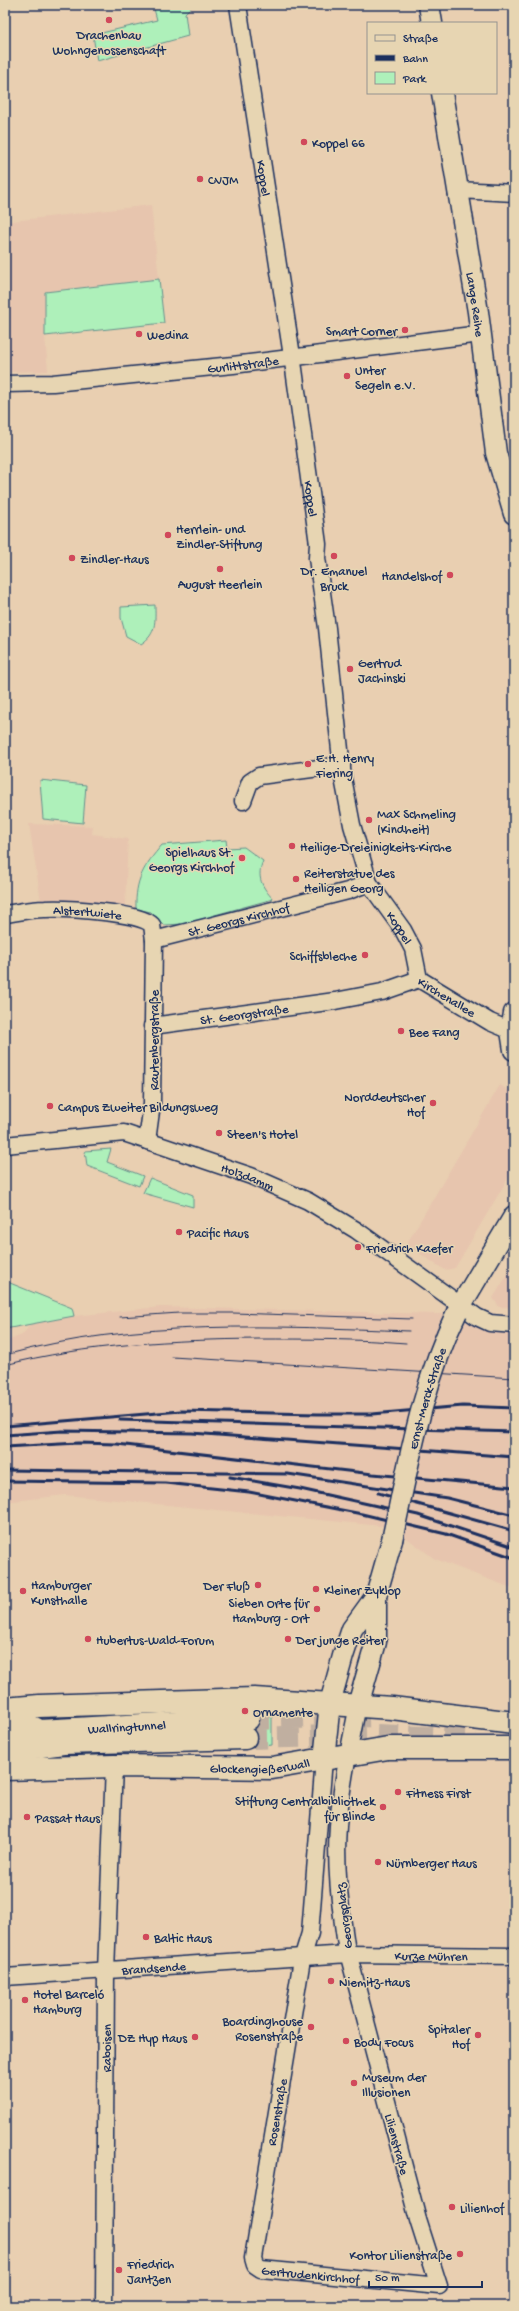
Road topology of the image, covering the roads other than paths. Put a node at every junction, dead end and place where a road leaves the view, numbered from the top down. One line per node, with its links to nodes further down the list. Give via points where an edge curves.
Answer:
1 (238, 5): 8 (street, Koppel)
2 (429, 5): 3 (street)
3 (432, 22)
4 (442, 94): 5 (street, Lange Reihe)
5 (458, 190): 6 (street); 7 (street, Lange Reihe)
6 (514, 193)
7 (480, 334): 8 (street, Gurlittstraße); 10 (street, Lange Reihe, via 496,452)
8 (292, 358): 9 (street, Gurlittstraße, via 53,383); 11 (street, Koppel, via 318,544 317,558)
9 (5, 384)
10 (514, 514)
11 (342, 765): 12 (street, via 259,776 250,782); 13 (street, Koppel, via 352,825)
12 (243, 801)
13 (369, 883): 15 (street, St. Georgs Kirchhof, via 348,891); 16 (street, Koppel, via 403,930 413,949)
14 (5, 914): 15 (street, Alstertwiete, via 46,909 130,915 149,922)
15 (154, 940): 18 (street, Rautenbergstraße)
16 (419, 979): 17 (street, Kirchenallee, via 391,989); 19 (street, Kirchenallee, via 490,1022)
17 (335, 1001): 18 (street, St. Georgstraße)
18 (152, 1026): 20 (street, Rautenbergstraße, via 152,1104)
19 (513, 1032)
20 (148, 1140): 21 (street, Holzdamm, via 124,1133 107,1133); 23 (street, Holzdamm, via 251,1176 308,1201 356,1230)
21 (5, 1145)
22 (514, 1216): 23 (street, Ernst-Merck-Straße)
23 (459, 1309): 24 (street, Holzdamm, via 490,1323); 25 (street, Ernst-Merck-Straße, bridge, via 443,1341 423,1400 392,1540)
24 (514, 1325)
25 (376, 1596): 26 (street, Ernst-Merck-Straße, via 352,1629); 27 (street, Ernst-Merck-Straße, via 376,1642)
26 (330, 1703): 27 (main road); 28 (main road, via 254,1699); 36 (street, Ernst-Merck-Straße)
27 (358, 1705): 30 (main road); 35 (street, Georgsplatz)
28 (5, 1709)
29 (5, 1716): 31 (main road)
30 (514, 1723)
31 (37, 1730): 32 (main road, Wallringtunnel); 34 (main road, Wallringtunnel, via 247,1728 63,1743)
32 (5, 1733)
33 (514, 1748): 35 (main road, Glockengießerwall, via 388,1748)
34 (5, 1752)
35 (348, 1754): 36 (main road, Glockengießerwall); 39 (street, Georgsplatz, via 340,1806 338,1864 339,1903)
36 (324, 1759): 37 (main road, Glockengießerwall, via 272,1768); 41 (street, Georgsplatz, via 310,1933)
37 (114, 1766): 38 (main road, Glockengießerwall); 42 (street, Raboisen)
38 (5, 1769)
39 (348, 1954): 40 (street, Kurze Mühren); 41 (street, Georgsplatz); 45 (street, Lilienstraße, via 418,2220)
40 (514, 1956)
41 (302, 1959): 42 (street, Brandsende); 44 (street, Rosenstraße, via 259,2216 253,2258)
42 (106, 1971): 43 (street, Brandsende); 46 (street, Raboisen)
43 (5, 1977)
44 (256, 2264): 45 (street, Gertrudenkirchhof, via 261,2268)
45 (439, 2286)
46 (104, 2306)

